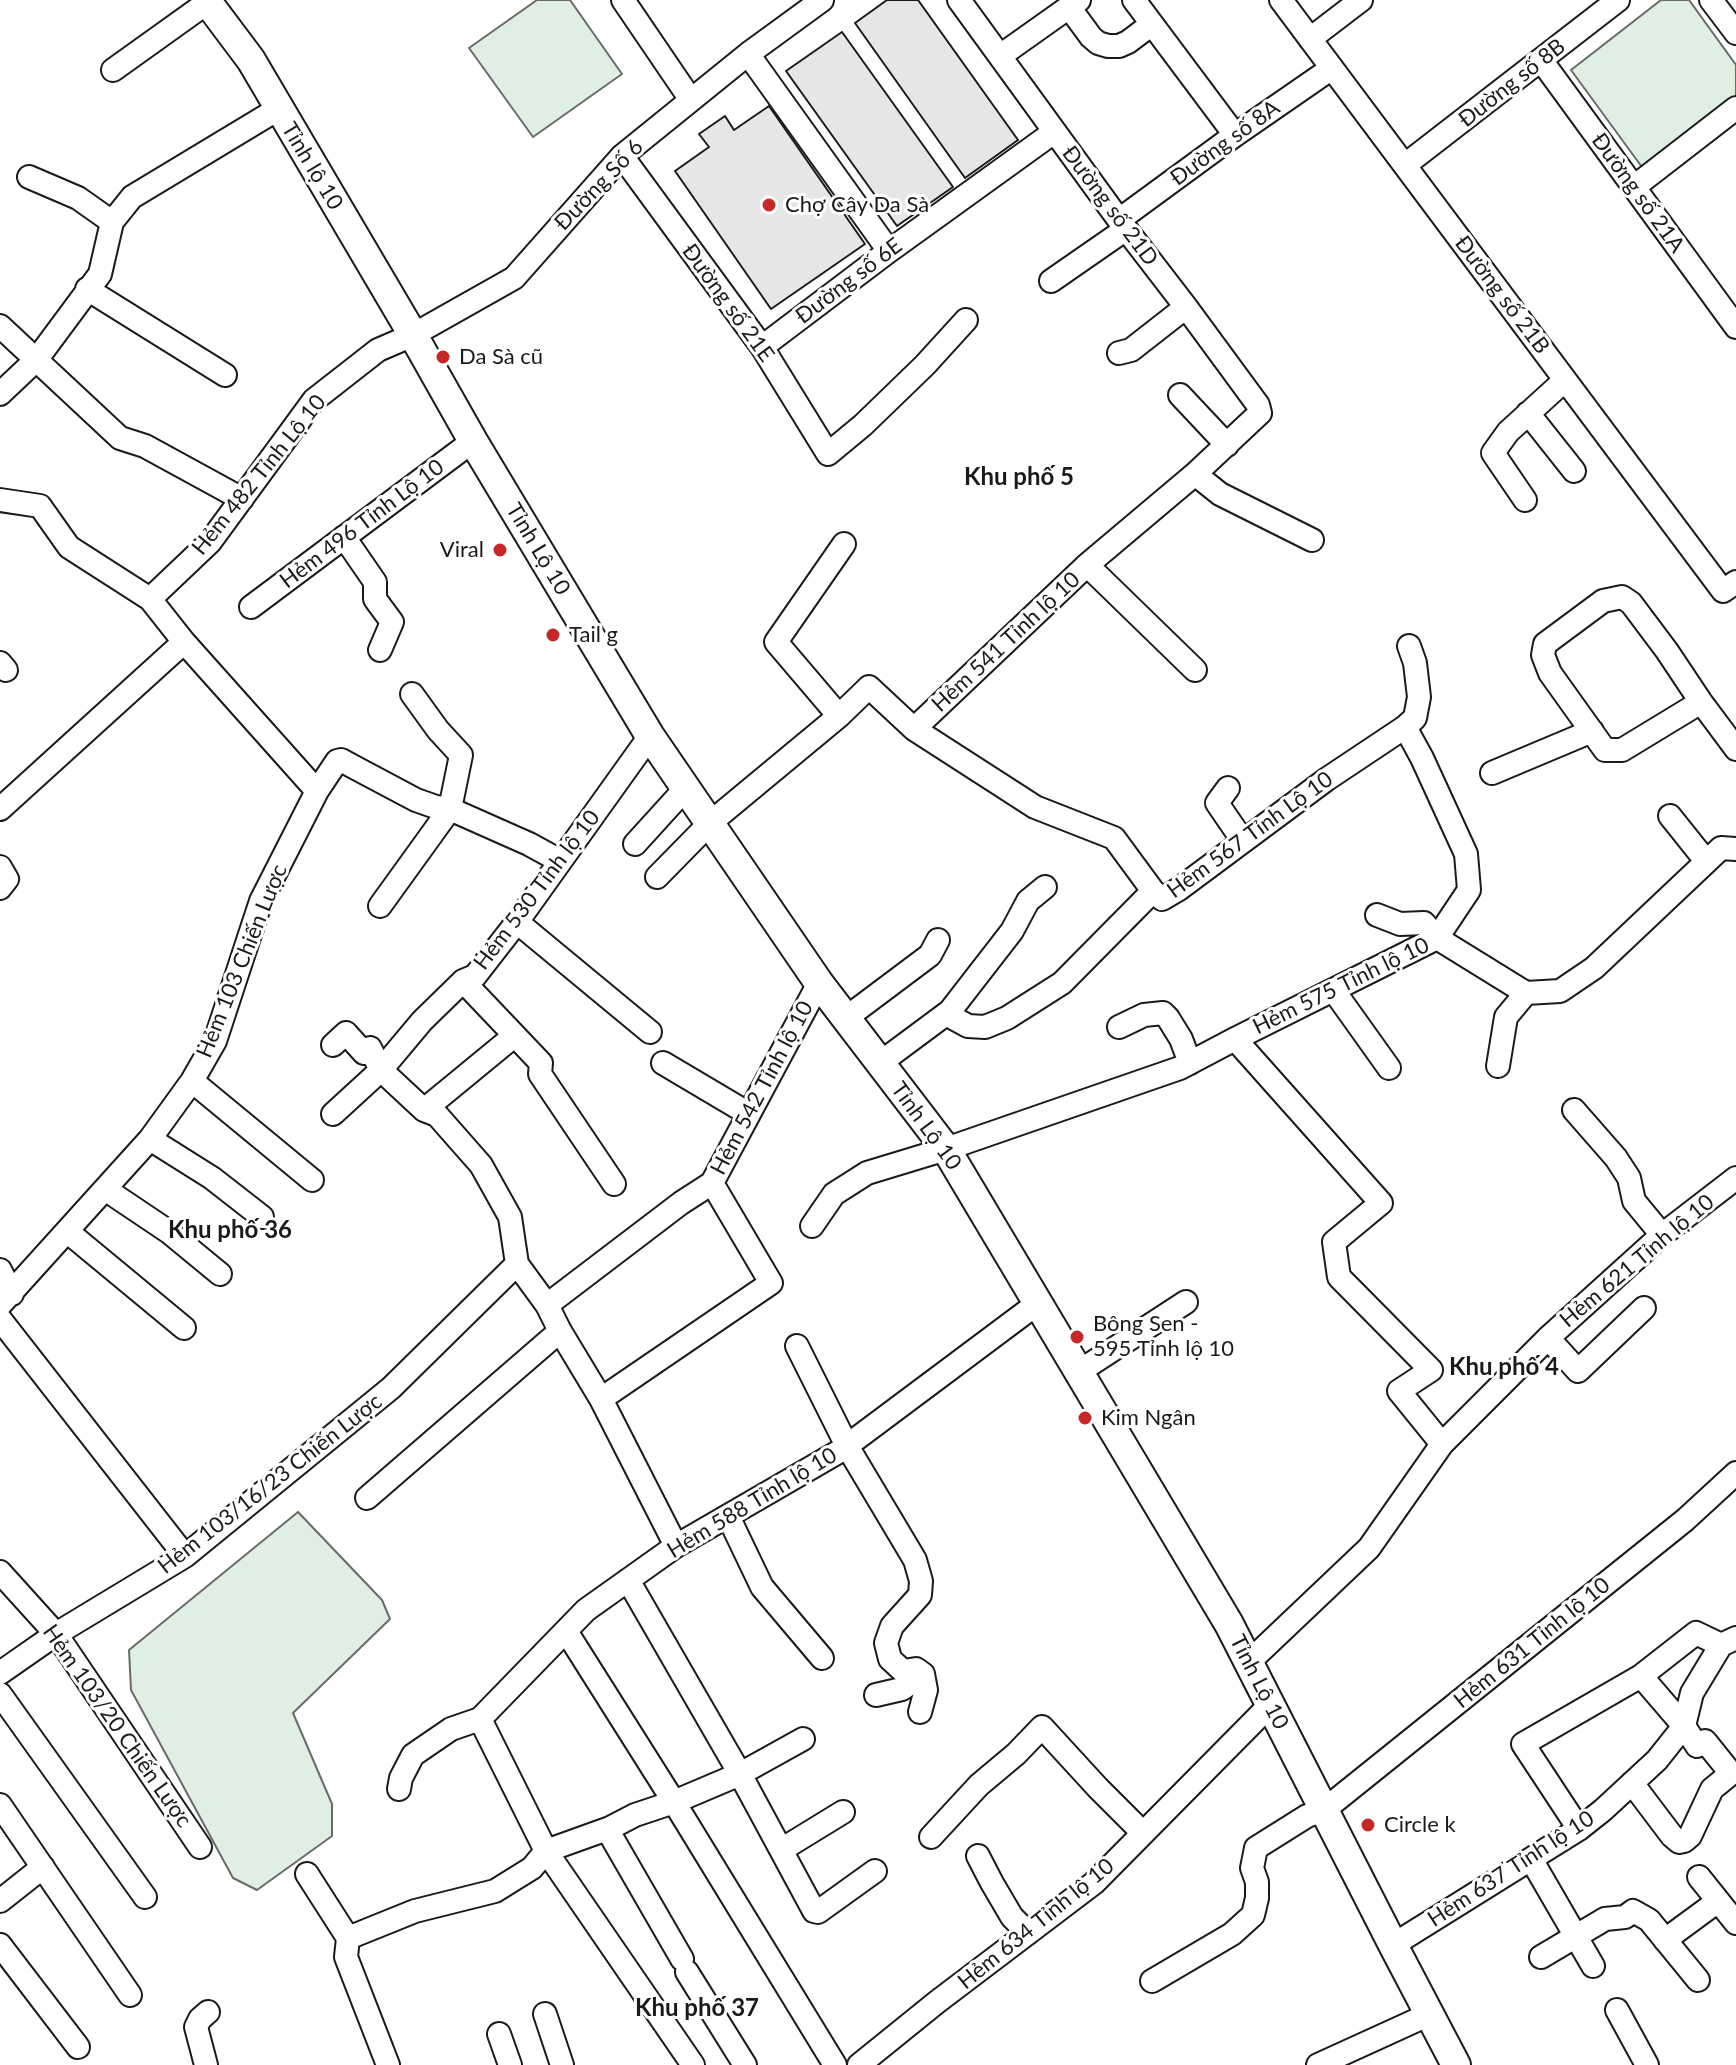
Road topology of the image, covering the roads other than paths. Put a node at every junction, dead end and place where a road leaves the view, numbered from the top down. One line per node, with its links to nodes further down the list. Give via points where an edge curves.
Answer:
1 (623, 0): 19 (street)
2 (822, 0): 14 (street, Đường Số 6)
3 (959, 0): 15 (street, Đường số 21D)
4 (1134, 0): 11 (street)
5 (1281, 0): 13 (street, Đường số 21B)
6 (1361, 0): 13 (street)
7 (1618, 0): 16 (street, Đường số 8B)
8 (1711, 0): 12 (street)
9 (207, 1): 18 (street); 21 (main road, Tỉnh lộ 10, via 251,60)
10 (1074, 4): 11 (street, via 1091,37 1108,46 1128,42); 15 (street)
11 (1152, 24): 23 (street)
12 (1736, 33)
13 (1310, 39): 17 (street, Đường số 21B)
14 (748, 54): 19 (street, Đường Số 6); 30 (street)
15 (1000, 56): 22 (street, Đường số 21D)
16 (1541, 60): 25 (street, Đường số 8B); 27 (street, Đường số 21A)
17 (1332, 68): 23 (street, Đường số 8A); 25 (street, Đường số 21B)
18 (113, 70)
19 (691, 100): 24 (street, Đường Số 6)
20 (1736, 108): 27 (street)
21 (278, 109): 28 (street, via 132,197); 37 (main road, Tỉnh lộ 10)
22 (1054, 132): 29 (street, Đường số 21D); 30 (street, Đường số 6E)
23 (1235, 135): 29 (street, Đường số 8A)
24 (622, 156): 37 (street, Đường Số 6, via 514,278); 38 (street, Đường số 21E)
25 (1405, 165): 42 (street, Đường số 21B)
26 (29, 177): 28 (street, via 78,198)
27 (1634, 187): 36 (street, Đường số 21A)
28 (112, 222): 32 (street, via 100,274)
29 (1122, 224): 31 (street, Đường số 8A); 33 (street, Đường số 21D)
30 (889, 251): 38 (street, Đường số 6E)
31 (1051, 281)
32 (87, 289): 40 (street); 41 (street)
33 (1186, 307): 39 (street, via 1131,350); 45 (street, Đường số 21D)
34 (966, 320): 38 (street, Đường số 21E, via 828,454)
35 (0, 326): 40 (street)
36 (1736, 327)
37 (413, 335): 47 (main road, Tỉnh Lộ 10); 51 (street, Hẻm 482 Tỉnh Lộ 10, via 378,350 314,400)
38 (762, 347)
39 (1119, 353)
40 (37, 359): 43 (street); 51 (street, via 120,438 145,446)
41 (225, 375)
42 (1565, 380): 46 (street); 58 (street, Đường số 21B)
43 (0, 394)
44 (1180, 395): 48 (street)
45 (1260, 413): 48 (street, Hẻm 541 Tỉnh lộ 10)
46 (1528, 413): 49 (street); 53 (street, via 1493,453)
47 (473, 441): 54 (street, Hẻm 496 Tỉnh Lộ 10); 71 (main road, Tỉnh Lộ 10)
48 (1227, 445): 50 (street, Hẻm 541 Tỉnh lộ 10)
49 (1574, 471)
50 (1195, 474): 55 (street, via 1220,494); 57 (street, Hẻm 541 Tỉnh lộ 10)
51 (242, 499): 59 (street, Hẻm 482 Tỉnh Lộ 10, via 210,542)
52 (0, 500): 59 (street, via 40,506 69,547)
53 (1525, 500)
54 (344, 537): 60 (street, Hẻm 496 Tỉnh Lộ 10); 63 (street, via 375,582 375,599 392,622)
55 (1312, 540)
56 (844, 544): 67 (street, via 776,642)
57 (1087, 565): 64 (street); 69 (street, Hẻm 541 Tỉnh lộ 10)
58 (1730, 586)
59 (150, 599): 61 (street)
60 (251, 607)
61 (184, 642): 76 (street); 77 (street)
62 (1409, 646): 68 (street, via 1419,697 1415,718)
63 (380, 650)
64 (1195, 670)
65 (412, 694): 78 (street, via 461,755)
66 (1701, 702): 70 (street, via 1622,750 1605,750); 70 (street, via 1631,603 1622,597 1603,601 1545,644 1543,655); 72 (street)
67 (839, 716): 69 (street, Hẻm 541 Tỉnh lộ 10, via 869,687); 80 (street, Hẻm 541 Tỉnh lộ 10)
68 (1405, 727): 81 (street, Hẻm 567 Tỉnh Lộ 10); 92 (street, via 1466,854 1469,890)
69 (914, 729): 88 (street, via 1035,807 1114,838)
70 (1592, 731): 73 (street)
71 (650, 736): 75 (main road, Tỉnh Lộ 10); 84 (street, Hẻm 530 Tỉnh lộ 10)
72 (1736, 749)
73 (1492, 773)
74 (1228, 788): 81 (street, via 1217,803)
75 (685, 789): 80 (main road, Tỉnh Lộ 10); 82 (street)
76 (317, 791): 78 (street, Hẻm 103 Chiến Lược, via 341,760 416,800); 111 (street, Hẻm 103 Chiến Lược, via 261,901 215,1041)
77 (0, 809)
78 (450, 809): 84 (street); 89 (street)
79 (1670, 816): 85 (street)
80 (710, 823): 86 (street, Hẻm 541 Tỉnh lộ 10); 95 (main road, Tỉnh Lộ 10)
81 (1243, 841): 88 (street, Hẻm 567 Tỉnh Lộ 10, via 1162,899)
82 (635, 844)
83 (1736, 849): 85 (street, via 1721,848)
84 (560, 861): 91 (street, Hẻm 530 Tỉnh lộ 10)
85 (1706, 861): 97 (street, via 1594,968 1560,991)
86 (657, 877)
87 (1045, 887): 98 (street, via 1028,901 998,951)
88 (1153, 891): 98 (street, Hẻm 567 Tỉnh Lộ 10, via 1062,983 1007,1018 985,1027 968,1026)
89 (380, 906)
90 (1377, 915): 92 (street, via 1400,924 1424,923)
91 (517, 922): 94 (street, Hẻm 530 Tỉnh lộ 10, via 475,976); 101 (street)
92 (1437, 938): 96 (street, Hẻm 575 Tỉnh lộ 10); 97 (street, Hẻm 575 Tỉnh lộ 10)
93 (938, 940): 99 (street, via 930,955)
94 (463, 981): 102 (street); 110 (street, Hẻm 530 Tỉnh lộ 10)
95 (819, 983): 99 (main road, Tỉnh Lộ 10); 115 (street, Hẻm 542 Tỉnh lộ 10)
96 (1334, 991): 103 (street, Hẻm 575 Tỉnh lộ 10); 109 (street)
97 (1526, 993): 108 (street, via 1506,1017)
98 (946, 1014): 106 (street)
99 (846, 1018): 106 (main road, Tỉnh Lộ 10)
100 (1119, 1027): 107 (street, via 1163,1013)
101 (650, 1032)
102 (514, 1036): 112 (street); 121 (street, via 541,1063 540,1074)
103 (1235, 1039): 107 (street, Hẻm 575 Tỉnh lộ 10); 142 (street, via 1381,1203 1334,1242 1339,1277 1431,1370 1399,1391)
104 (333, 1045): 110 (street, via 346,1033 364,1053 370,1048)
105 (663, 1063): 115 (street)
106 (880, 1063): 117 (main road, Tỉnh Lộ 10)
107 (1190, 1063): 117 (street, Hẻm 575 Tỉnh lộ 10)
108 (1498, 1066)
109 (1389, 1068)
110 (381, 1070): 112 (street); 114 (street, Hẻm 530 Tỉnh lộ 10)
111 (192, 1081): 116 (street, Hẻm 103 Chiến Lược); 119 (street)
112 (424, 1110): 127 (street, via 437,1115 481,1165 510,1217)
113 (1574, 1110): 126 (street, via 1616,1158 1629,1178 1634,1201)
114 (333, 1114)
115 (749, 1114): 120 (street, Hẻm 542 Tỉnh lộ 10)
116 (150, 1139): 122 (street, Hẻm 103 Chiến Lược); 123 (street)
117 (946, 1149): 124 (street, Hẻm 575 Tỉnh lộ 10, via 867,1173 834,1194); 132 (main road, Tỉnh Lộ 10)
118 (1736, 1178): 126 (street, Hẻm 621 Tỉnh lộ 10)
119 (312, 1180)
120 (712, 1183): 133 (street, Hẻm 542 Tỉnh lộ 10); 141 (street, via 771,1283)
121 (614, 1184)
122 (105, 1189): 125 (street, Hẻm 103 Chiến Lược); 129 (street)
123 (262, 1217)
124 (812, 1226)
125 (68, 1232): 130 (street, Hẻm 103 Chiến Lược); 136 (street)
126 (1662, 1235): 138 (street, Hẻm 621 Tỉnh lộ 10)
127 (517, 1264): 133 (street); 148 (street, Hẻm 103/16/23 Chiến Lược, via 391,1388)
128 (0, 1270): 130 (street)
129 (220, 1274)
130 (6, 1300)
131 (1186, 1302): 140 (street)
132 (1038, 1303): 140 (main road, Tỉnh Lộ 10); 143 (street, Hẻm 588 Tỉnh lộ 10)
133 (547, 1305): 137 (street)
134 (1644, 1308): 138 (street, via 1578,1371)
135 (0, 1319): 148 (street)
136 (184, 1328)
137 (560, 1331): 141 (street); 145 (street)
138 (1548, 1338): 142 (street, Hẻm 621 Tỉnh lộ 10)
139 (797, 1346): 143 (street)
140 (1080, 1371): 155 (main road, Tỉnh Lộ 10)
141 (601, 1399): 147 (street)
142 (1442, 1444): 155 (street, Hẻm 621 Tỉnh lộ 10, via 1369,1548)
143 (847, 1446): 146 (street, Hẻm 588 Tỉnh lộ 10); 157 (street, via 915,1560 920,1595 892,1626 886,1643 890,1659 903,1671)
144 (1736, 1473): 171 (street, Hẻm 631 Tỉnh lộ 10, via 1685,1520)
145 (367, 1498)
146 (728, 1516): 147 (street, Hẻm 588 Tỉnh lộ 10); 154 (street, via 762,1587)
147 (676, 1546): 150 (street, Hẻm 588 Tỉnh lộ 10)
148 (185, 1556): 152 (street, Hẻm 103/16/23 Chiến Lược)
149 (0, 1572): 152 (street, Hẻm 103/20 Chiến Lược)
150 (628, 1580): 151 (street, Hẻm 588 Tỉnh lộ 10); 166 (street)
151 (566, 1631): 163 (street, Hẻm 588 Tỉnh lộ 10); 169 (street)
152 (56, 1634): 156 (street, Hẻm 103/16/23 Chiến Lược); 177 (street, Hẻm 103/20 Chiến Lược)
153 (1728, 1641): 158 (street, via 1696,1633); 164 (street, Hẻm 637 Tỉnh lộ 10, via 1692,1693)
154 (822, 1658)
155 (1249, 1662): 161 (main road, Tỉnh Lộ 10)
156 (0, 1673)
157 (923, 1674): 160 (street, via 902,1689); 162 (street, via 926,1690)
158 (1641, 1676): 164 (street); 174 (street, via 1523,1744)
159 (0, 1694): 186 (street)
160 (876, 1695)
161 (1271, 1704): 171 (main road, Tỉnh Lộ 10); 175 (street, Hẻm 634 Tỉnh lộ 10)
162 (920, 1712)
163 (480, 1719): 168 (street, via 451,1729 413,1755); 179 (street)
164 (1684, 1726): 167 (street, Hẻm 637 Tỉnh lộ 10); 167 (street, via 1697,1746 1705,1741 1730,1772 1712,1789 1690,1836 1675,1840)
165 (803, 1739): 166 (street)
166 (740, 1774): 169 (street); 178 (street)
167 (1632, 1783): 174 (street, Hẻm 637 Tỉnh lộ 10)
168 (399, 1789)
169 (674, 1802): 173 (street); 214 (street)
170 (0, 1805): 182 (street)
171 (1324, 1810): 195 (main road, Tỉnh Lộ 10); 199 (street, Hẻm 631 Tỉnh lộ 10, via 1256,1848 1253,1915 1232,1934)
172 (843, 1812): 178 (street)
173 (607, 1829): 179 (street); 213 (street)
174 (1579, 1829): 181 (street, Hẻm 637 Tỉnh lộ 10)
175 (1143, 1833): 176 (street, via 1042,1727); 190 (street, Hẻm 634 Tỉnh lộ 10, via 1094,1883)
176 (931, 1837)
177 (200, 1847)
178 (781, 1850): 183 (street, via 816,1913)
179 (546, 1851): 192 (street, via 532,1868 495,1891 415,1911); 212 (street)
180 (978, 1856): 190 (street, via 1012,1917)
181 (1531, 1859): 191 (street); 195 (street, Hẻm 637 Tỉnh lộ 10)
182 (43, 1867): 187 (street); 200 (street)
183 (875, 1871)
184 (307, 1874): 192 (street)
185 (1699, 1877): 188 (street)
186 (145, 1897)
187 (0, 1901)
188 (1718, 1901): 189 (street); 193 (street)
189 (1736, 1923)
190 (1028, 1933): 215 (street, Hẻm 634 Tỉnh lộ 10)
191 (1576, 1937): 193 (street, via 1605,1919 1633,1911 1649,1920); 196 (street); 197 (street)
192 (348, 1938): 209 (street, via 346,1957)
193 (1665, 1940): 198 (street)
194 (0, 1945): 206 (street)
195 (1393, 1945): 204 (main road)
196 (1541, 1957)
197 (1593, 1966)
198 (1698, 1980)
199 (1152, 1981)
200 (130, 1995)
201 (1617, 2010): 217 (street)
202 (208, 2012): 208 (street, via 196,2027)
203 (545, 2014): 211 (street)
204 (1430, 2014): 207 (street); 216 (main road)
205 (499, 2034): 210 (street)
206 (78, 2047)
207 (1333, 2062)
208 (206, 2065)
209 (388, 2065)
210 (510, 2065)
211 (562, 2065)
212 (693, 2065)
213 (745, 2065)
214 (835, 2065)
215 (859, 2065)
216 (1456, 2065)
217 (1647, 2065)

